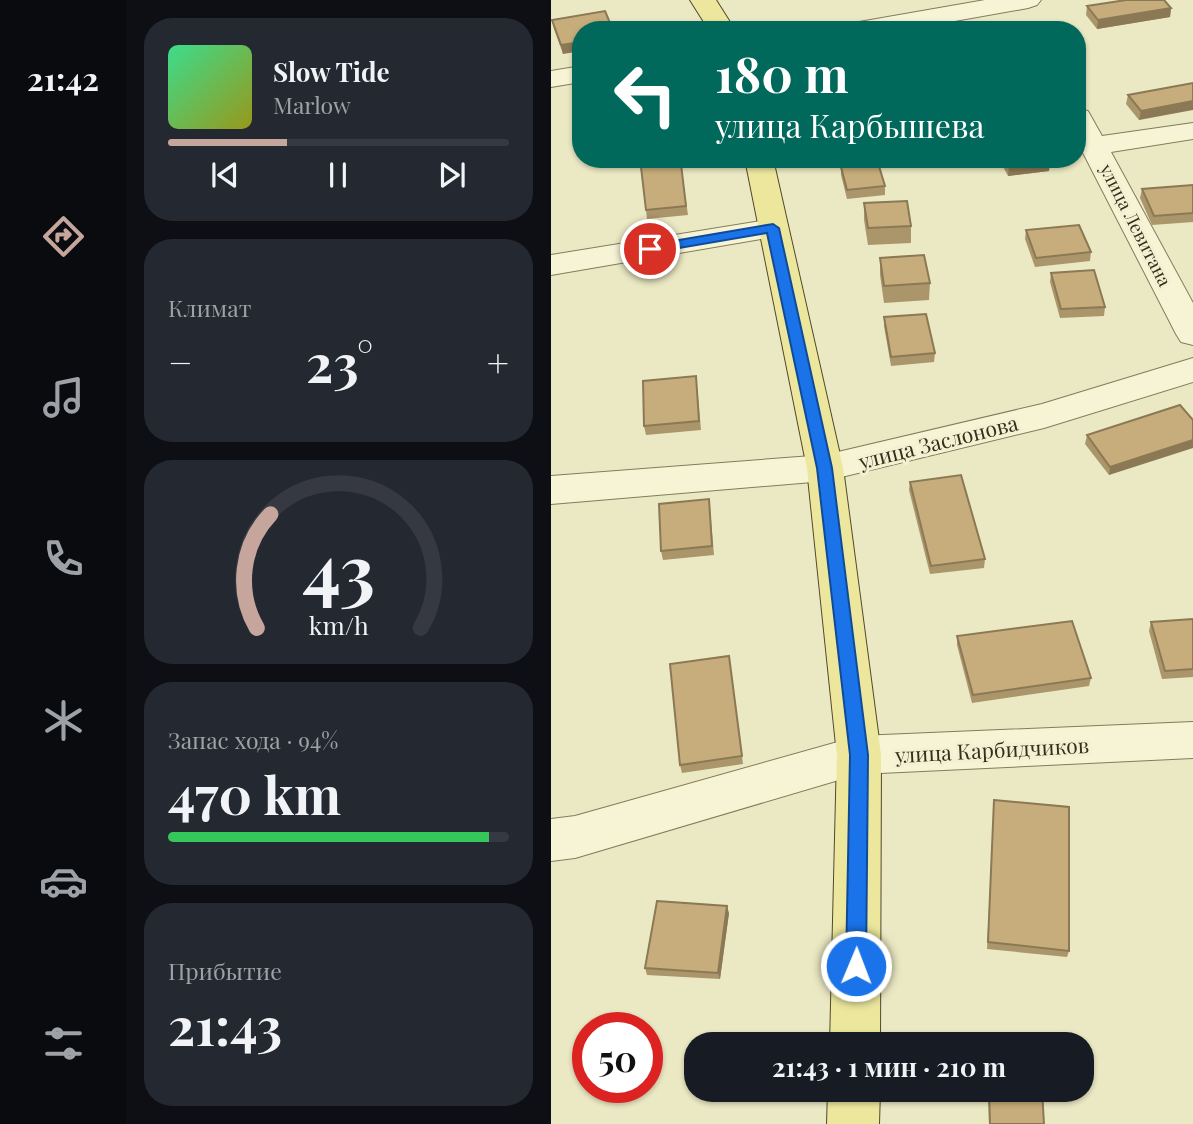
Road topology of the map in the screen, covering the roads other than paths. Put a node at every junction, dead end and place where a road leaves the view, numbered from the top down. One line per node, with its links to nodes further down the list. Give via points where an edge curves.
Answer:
1 (703, 0): 3 (main road)
2 (1018, 1): 4 (street); 5 (street)
3 (716, 21)
4 (908, 21)
5 (1023, 21)
6 (572, 76): 7 (street)
7 (551, 79)
8 (1086, 130): 10 (street, улица Левитана)
9 (1193, 131): 10 (street)
10 (1096, 146): 14 (street, улица Левитана)
11 (761, 168): 12 (main road)
12 (773, 228): 13 (street); 16 (main road)
13 (551, 265)
14 (1193, 334)
15 (1193, 370): 16 (street, улица Заслонова, via 1044,416)
16 (825, 468): 17 (street, улица Заслонова); 19 (main road)
17 (551, 490)
18 (1193, 740): 19 (street, улица Карбидчиков)
19 (859, 755): 20 (street, улица Карбидчиков); 21 (main road)
20 (551, 840)
21 (855, 1032)
22 (854, 1102): 23 (main road)
23 (853, 1124)

